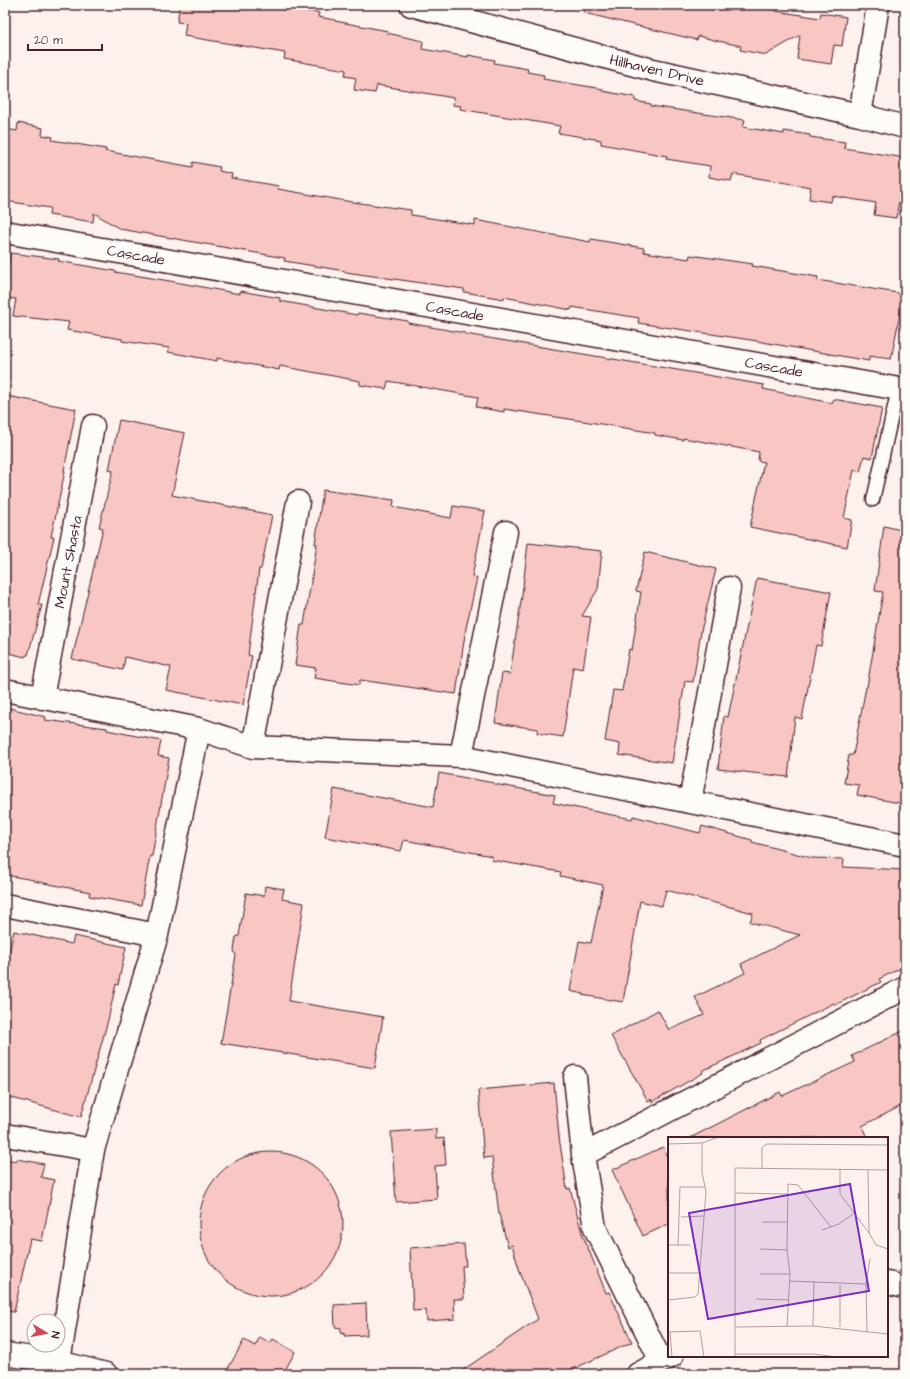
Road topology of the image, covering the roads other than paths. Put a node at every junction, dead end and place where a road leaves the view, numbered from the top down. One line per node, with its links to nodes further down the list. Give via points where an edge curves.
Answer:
1 (411, 5): 3 (street, Hillhaven Drive, via 653,70)
2 (878, 5): 3 (street)
3 (860, 115): 4 (street, Hillhaven Drive)
4 (905, 127)
5 (5, 232): 6 (street, Cascade)
6 (901, 390): 8 (lane)
7 (93, 426): 13 (street, Mount Shasta)
8 (873, 500)
9 (298, 502): 15 (street)
10 (506, 532): 16 (street)
11 (729, 588): 17 (street)
12 (5, 690): 13 (street)
13 (42, 698): 14 (street)
14 (200, 729): 15 (street); 20 (street)
15 (253, 747): 16 (street)
16 (461, 756): 17 (street)
17 (690, 802): 18 (street)
18 (905, 845)
19 (5, 905): 20 (street)
20 (157, 935): 24 (street)
21 (905, 988): 25 (street)
22 (575, 1077): 25 (street)
23 (5, 1135): 24 (street)
24 (93, 1150): 30 (street)
25 (583, 1154): 29 (street, via 595,1228)
26 (888, 1283): 27 (street)
27 (905, 1286)
28 (5, 1354): 30 (street)
29 (666, 1358): 32 (street)
30 (60, 1362): 31 (street)
31 (106, 1374)
32 (638, 1374)

